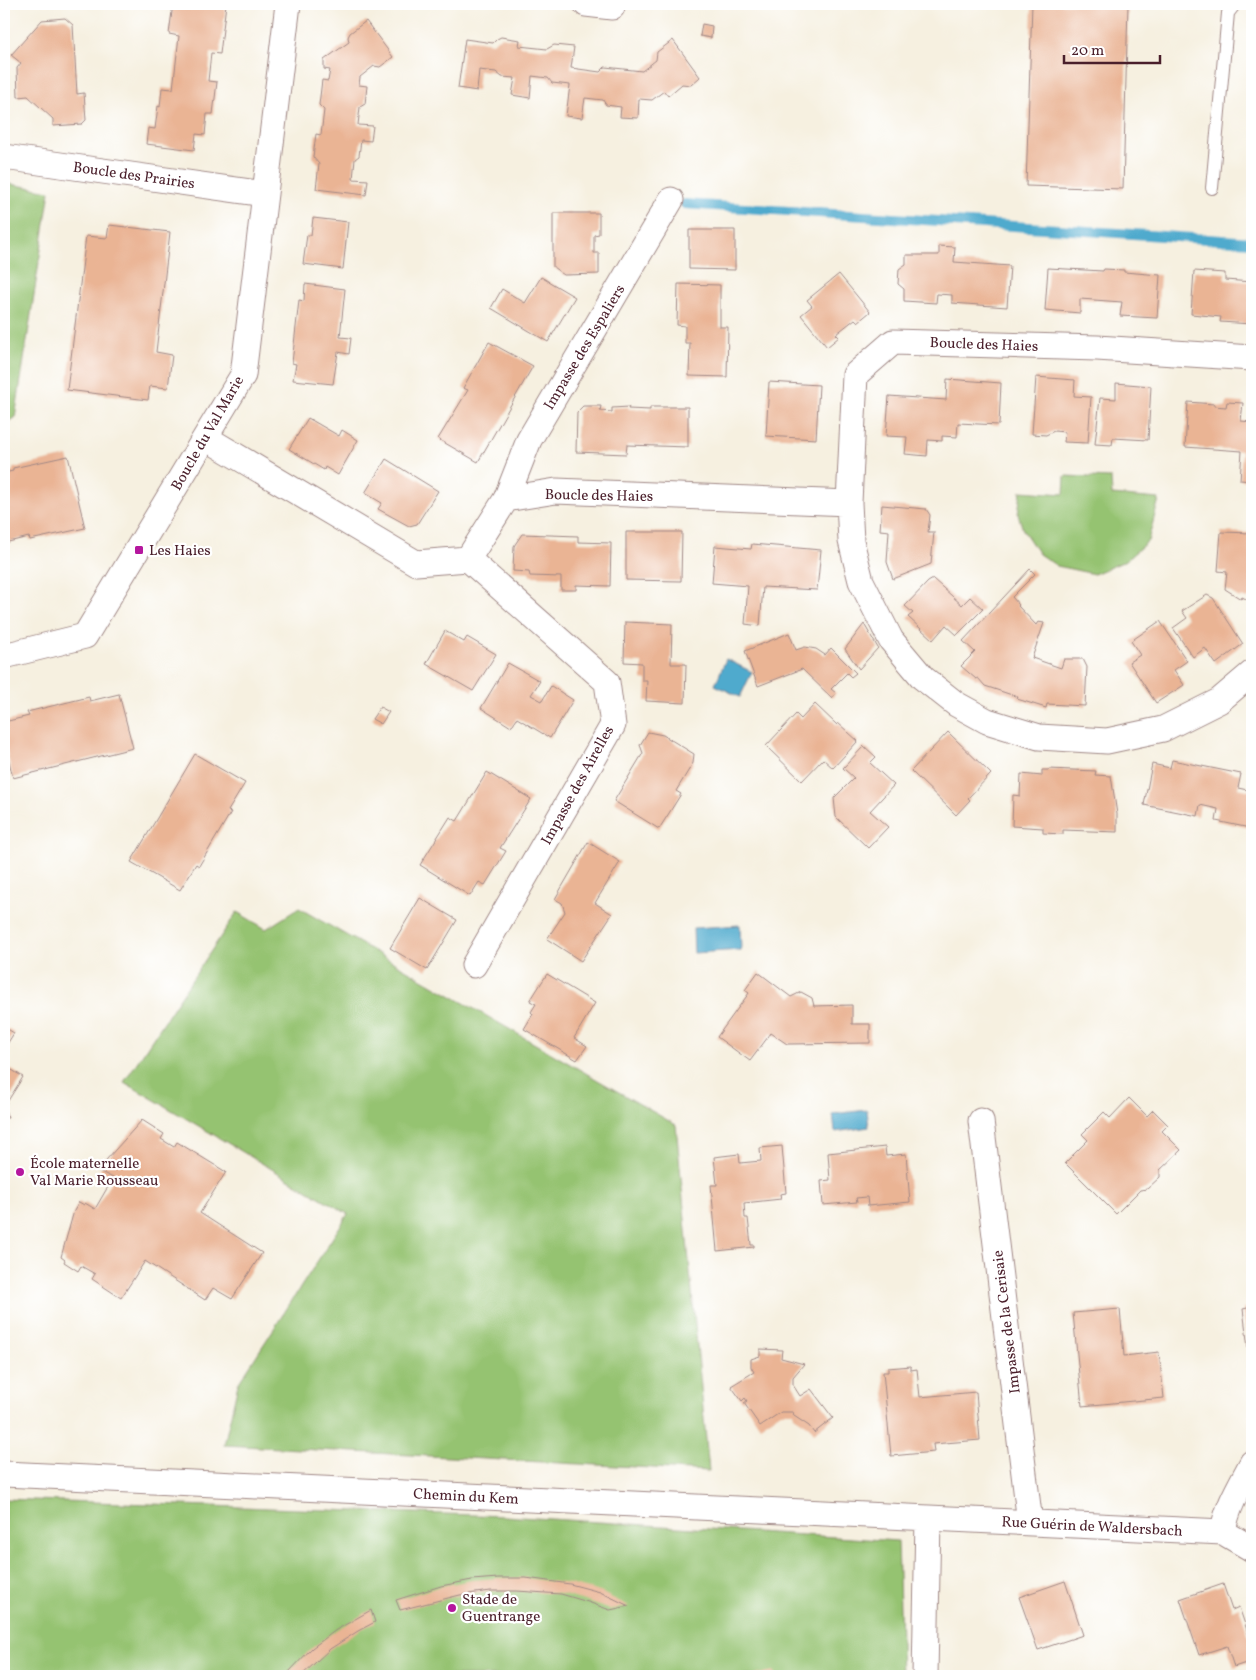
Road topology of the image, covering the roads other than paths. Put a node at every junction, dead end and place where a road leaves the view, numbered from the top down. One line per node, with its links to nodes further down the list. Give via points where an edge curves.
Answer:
1 (288, 4): 7 (street, Boucle du Val Marie)
2 (586, 4): 4 (street)
3 (1235, 4): 6 (lane, via 1228,13)
4 (612, 7)
5 (4, 157): 7 (street, Boucle des Prairies)
6 (1212, 188)
7 (265, 194): 10 (street, Boucle du Val Marie, via 243,375)
8 (671, 200): 11 (street, Impasse des Espaliers, via 528,440)
9 (1252, 358): 12 (street, Boucle des Haies, via 1097,348 893,342 855,375)
10 (206, 438): 13 (street, via 416,563); 14 (street, Boucle du Val Marie, via 85,636)
11 (506, 500): 12 (street, Boucle des Haies, via 556,491); 13 (street)
12 (849, 503): 15 (street, Boucle des Haies, via 852,541 861,581 891,640 924,678 956,704 987,721 1039,738 1107,741 1163,729 1219,701)
13 (468, 559): 16 (street, Impasse des Airelles, via 607,682 613,725)
14 (4, 656)
15 (1252, 673)
16 (474, 965)
17 (982, 1121): 21 (street, Impasse de la Cerisaie)
18 (1252, 1463): 22 (street, via 1238,1488)
19 (4, 1474): 20 (street, Chemin du Kem)
20 (928, 1518): 21 (street, Rue Guérin de Waldersbach); 24 (street)
21 (1030, 1523): 22 (street, Rue Guérin de Waldersbach)
22 (1223, 1532): 23 (street, Rue Guérin de Waldersbach)
23 (1252, 1549)
24 (925, 1676)

